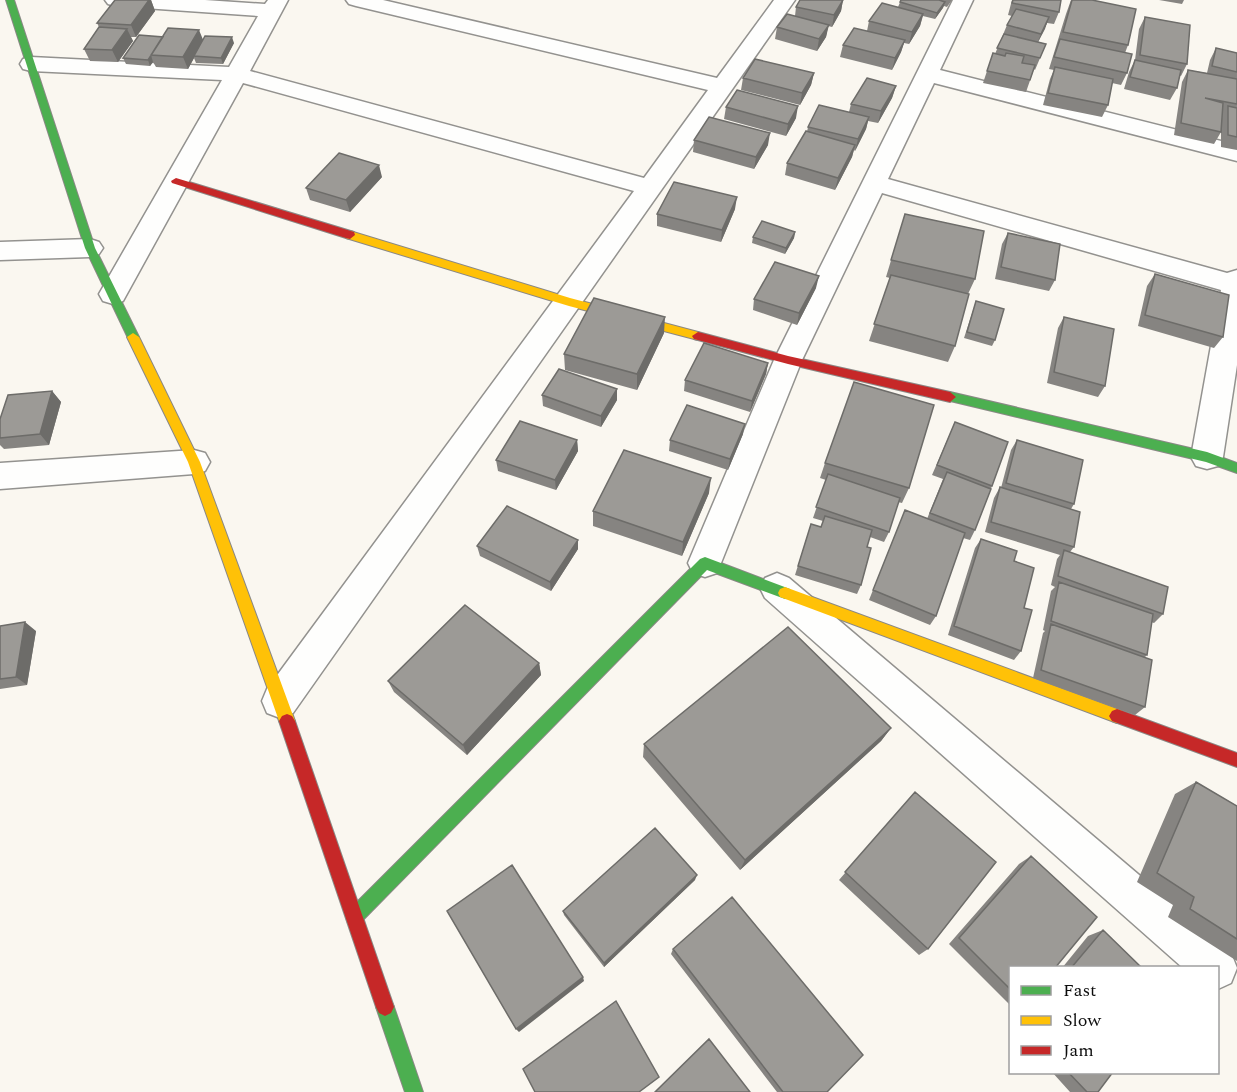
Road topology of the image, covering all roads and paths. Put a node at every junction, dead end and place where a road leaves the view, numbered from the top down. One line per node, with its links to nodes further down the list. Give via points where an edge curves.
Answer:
1 (10, 0): 7 (street)
2 (115, 0): 6 (street)
3 (356, 0): 10 (street)
4 (786, 0): 10 (street)
5 (963, 0): 9 (street)
6 (275, 6): 8 (street)
7 (31, 64): 8 (street); 15 (street)
8 (237, 74): 12 (street); 14 (street)
9 (927, 74): 11 (street); 13 (street)
10 (724, 87): 14 (street)
11 (1237, 153)
12 (176, 181): 18 (street); 19 (street)
13 (874, 183): 17 (street); 20 (street)
14 (652, 188): 19 (street)
15 (90, 248): 16 (street); 18 (street)
16 (0, 251)
17 (1237, 282): 21 (street)
18 (113, 294): 22 (street)
19 (569, 302): 20 (street); 27 (street)
20 (788, 360): 21 (street); 25 (street)
21 (1207, 457): 23 (street)
22 (194, 462): 24 (street); 27 (street)
23 (1237, 468)
24 (0, 476)
25 (705, 563): 26 (street); 29 (street)
26 (776, 588): 28 (street); 30 (street)
27 (280, 701): 29 (street)
28 (1237, 760)
29 (354, 917): 33 (street)
30 (1215, 966)
31 (1219, 970): 32 (street)
32 (1237, 984)
33 (414, 1092)

